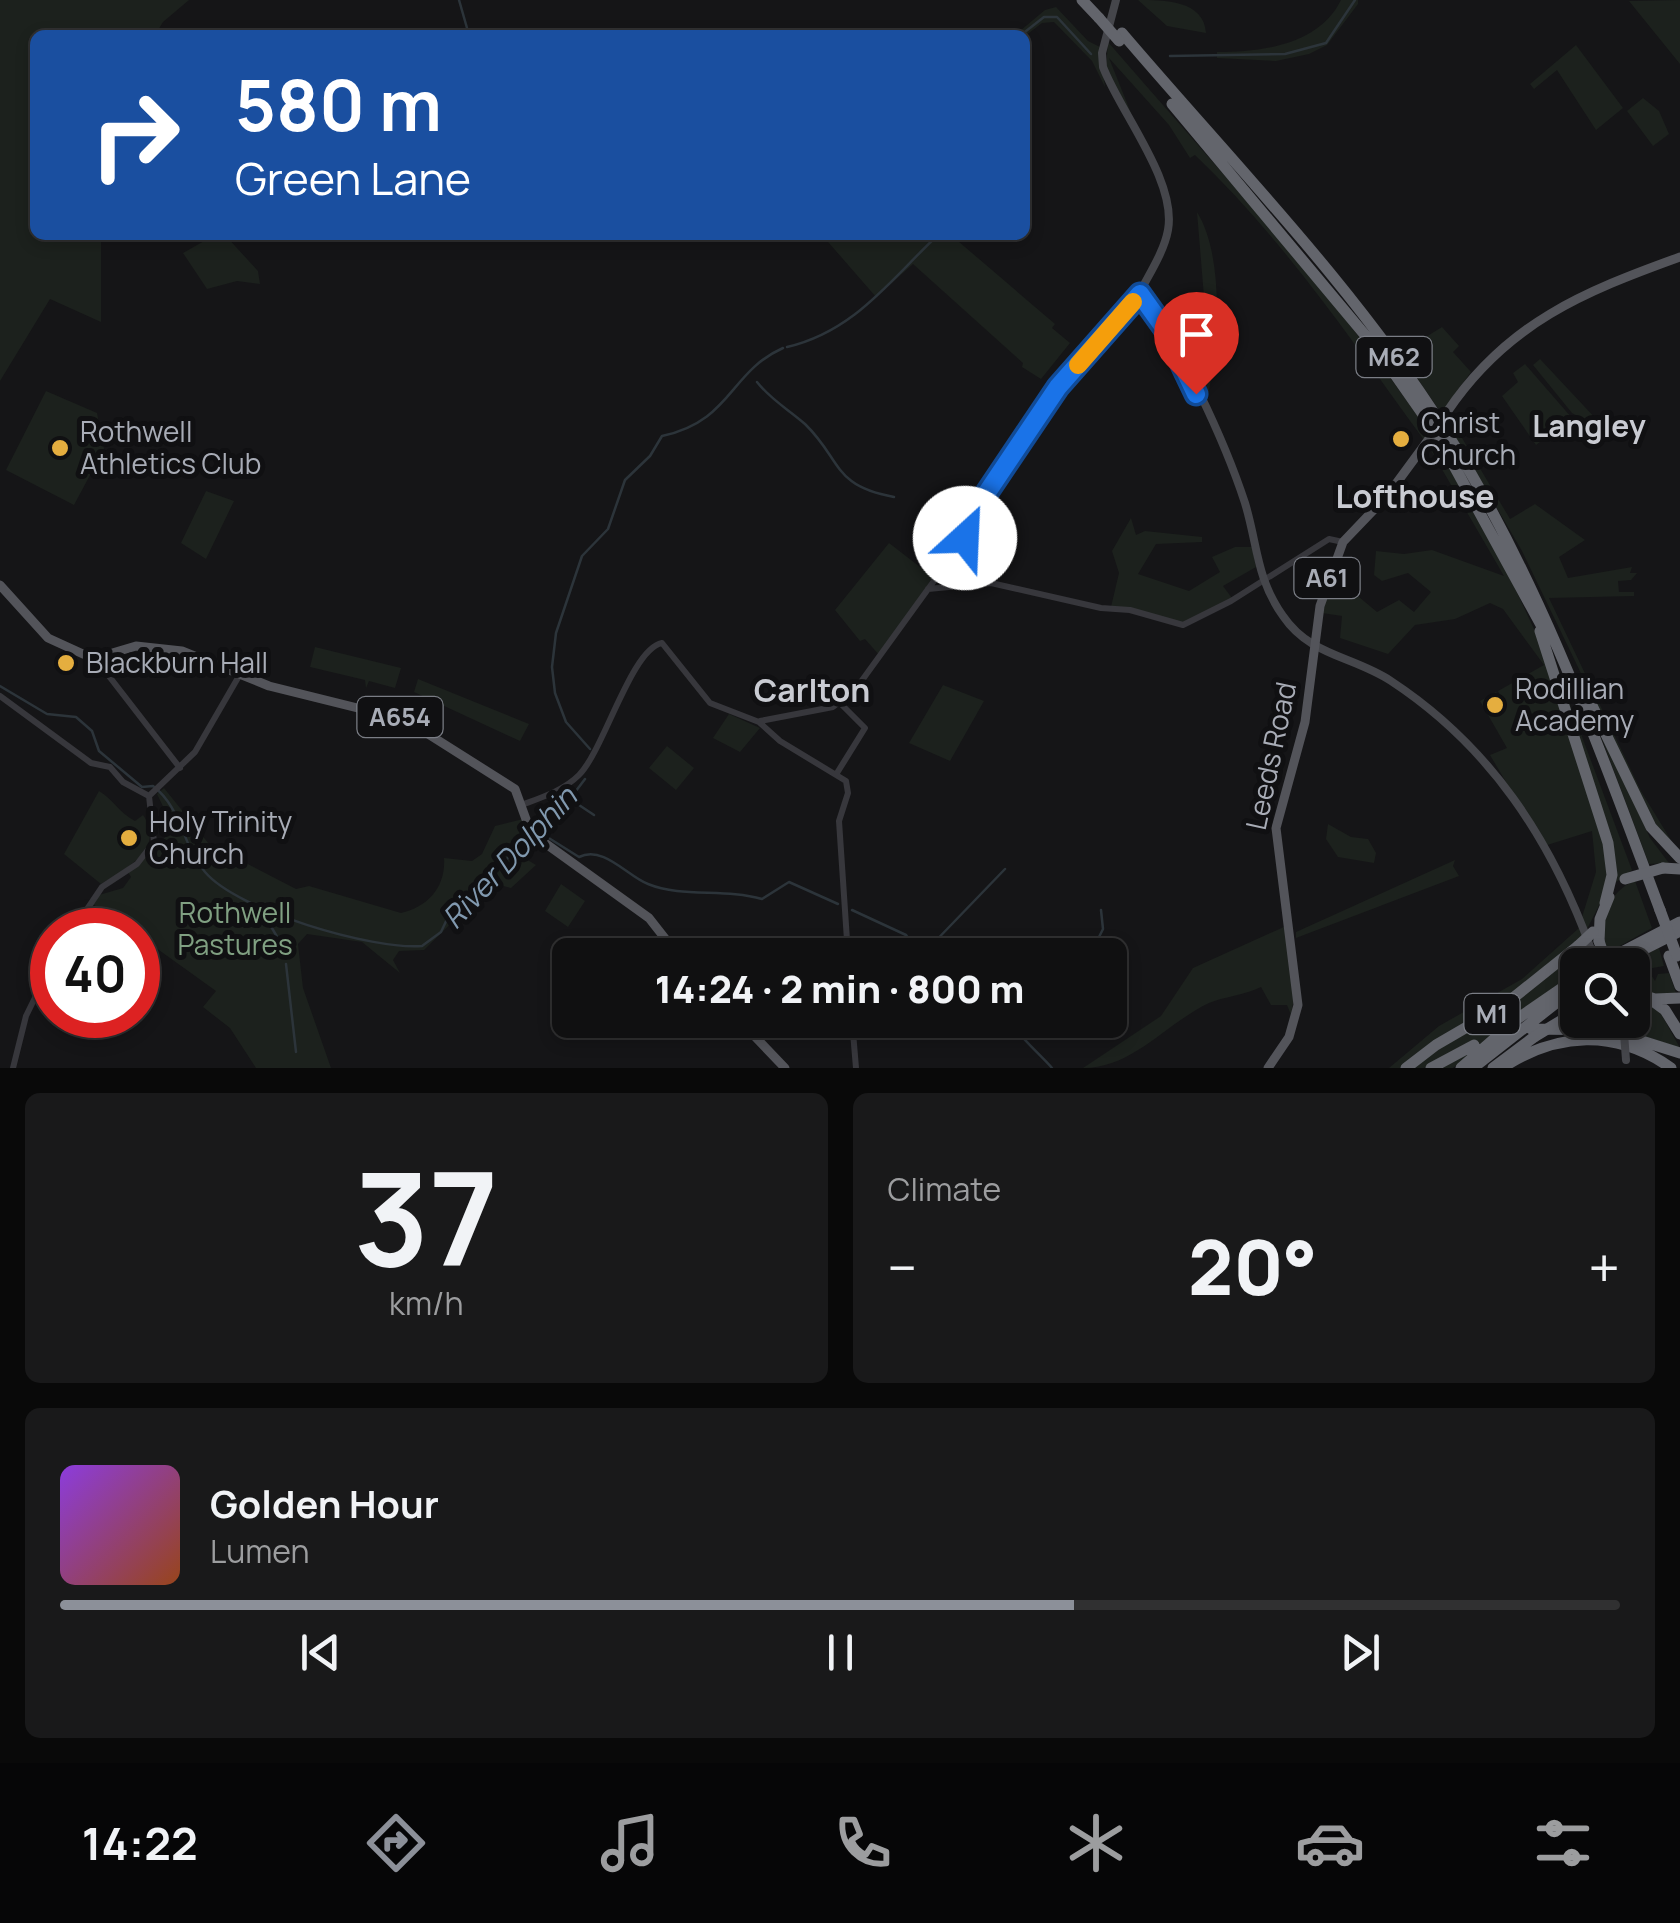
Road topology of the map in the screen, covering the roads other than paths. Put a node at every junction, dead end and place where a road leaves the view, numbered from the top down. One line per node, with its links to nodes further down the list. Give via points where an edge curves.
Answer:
1 (1082, 0): 4 (highway, M62)
2 (1092, 0): 4 (highway, M62)
3 (1116, 0): 7 (main road, via 1103,67 1169,211 1168,235)
4 (1100, 15): 5 (highway, M62, bridge)
5 (1120, 38): 12 (highway, M62, via 1380,352 1445,447); 13 (highway, M62, via 1412,380 1491,508)
6 (1680, 257): 8 (main road, Leeds Road / A61, bridge, via 1548,312 1476,374 1387,496)
7 (1140, 294): 9 (main road, via 1165,329 1244,500); 11 (street, via 1058,387)
8 (1342, 542): 9 (street, via 1329,539); 14 (main road, Leeds Road / A61)
9 (1261, 581): 11 (street, via 1183,626 991,583); 14 (main road, via 1290,626)
10 (0, 585): 16 (main road, A654, via 48,638 90,656 157,647)
11 (928, 590): 18 (street)
12 (1537, 617): 29 (highway, via 1608,843); 32 (highway, M62)
13 (1559, 644): 22 (highway, M62); 32 (highway, M62)
14 (1314, 648): 37 (main road, via 1388,679 1488,760 1566,888); 60 (main road, Leeds Road / A61, via 1305,722 1276,828 1298,1004 1292,1029)
15 (104, 671): 20 (street)
16 (239, 676): 20 (street); 23 (main road, A654, via 395,715)
17 (0, 696): 24 (street, via 90,763 110,767 126,784)
18 (842, 704): 19 (street); 21 (street, via 865,728)
19 (758, 722): 21 (street); 25 (street, via 710,703 664,645 655,644 582,772)
20 (180, 768): 24 (street)
21 (837, 773): 36 (street, via 849,786 839,822)
22 (1631, 788): 27 (highway, via 1656,834); 28 (highway, via 1656,842)
23 (515, 789): 25 (street); 26 (main road, A654)
24 (155, 791): 31 (street, via 150,819 157,834 148,852 102,887)
25 (537, 799): 26 (street)
26 (524, 804): 35 (main road, A654, via 531,833 648,918)
27 (1680, 858)
28 (1680, 868): 30 (highway, bridge, via 1625,879)
29 (1612, 875): 30 (highway); 37 (highway)
30 (1606, 903): 37 (highway)
31 (88, 908)
32 (1657, 912): 42 (highway, M62, bridge)
33 (1680, 922): 40 (highway)
34 (1680, 931): 41 (highway)
35 (664, 938)
36 (847, 938)
37 (1586, 942): 38 (main road, bridge); 39 (highway, bridge); 61 (highway, M1)
38 (1589, 948)
39 (1592, 948)
40 (1630, 948)
41 (1645, 948)
42 (1675, 959): 43 (highway, M62)
43 (1680, 986)
44 (1560, 990): 63 (highway, M1)
45 (1560, 1000): 64 (highway, M1)
46 (1650, 1001): 49 (highway)
47 (30, 1008): 57 (street)
48 (1560, 1019): 50 (highway, bridge)
49 (1679, 1032)
50 (1532, 1033): 55 (highway, via 1607,1030); 65 (highway)
51 (756, 1038): 58 (main road)
52 (854, 1038): 59 (street)
53 (1624, 1038): 56 (main road, bridge)
54 (1474, 1045): 62 (highway)
55 (1680, 1053)
56 (1627, 1064)
57 (13, 1068)
58 (785, 1068)
59 (856, 1068)
60 (1268, 1068)
61 (1406, 1068)
62 (1431, 1068)
63 (1461, 1068)
64 (1473, 1068)
65 (1493, 1068)
66 (1502, 1068): 67 (highway, via 1536,1048 1594,1038 1642,1050)
67 (1671, 1068)

